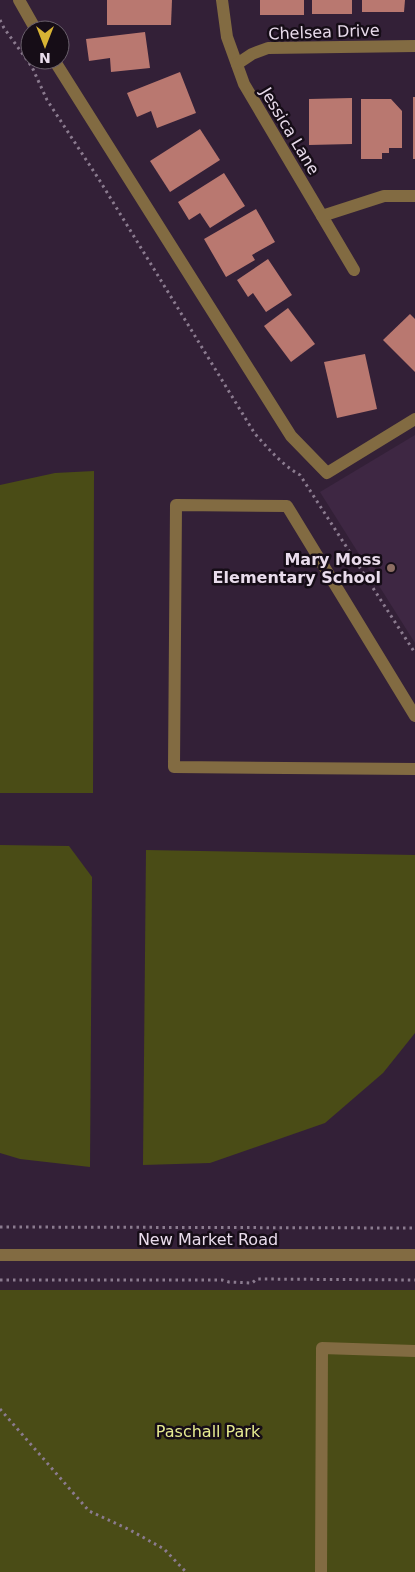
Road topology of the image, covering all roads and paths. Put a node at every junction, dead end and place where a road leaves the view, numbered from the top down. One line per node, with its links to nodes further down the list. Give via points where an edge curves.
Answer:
1 (19, 0): 4 (street)
2 (222, 0): 6 (street, Jessica Lane, via 227,37)
3 (0, 20): 12 (path, via 32,66 47,100 256,434 272,453 300,475)
4 (30, 20)
5 (415, 46): 6 (street, Chelsea Drive, via 268,48)
6 (237, 64): 9 (street, Jessica Lane, via 250,97)
7 (60, 70): 11 (street, via 291,436 327,473)
8 (415, 196): 9 (street, via 384,196)
9 (322, 216): 10 (street, Jessica Lane)
10 (354, 270)
11 (415, 419)
12 (415, 653)
13 (415, 715): 14 (street, via 287,506 176,505 174,767)
14 (415, 769)
15 (0, 1227): 16 (path)
16 (415, 1228)
17 (0, 1255): 18 (street, New Market Road)
18 (415, 1255)
19 (0, 1280): 20 (path, via 222,1280 252,1283 257,1279)
20 (415, 1280)
21 (415, 1351): 24 (street, via 322,1348)
22 (0, 1409): 23 (path, via 89,1511 164,1549)
23 (186, 1572)
24 (321, 1572)

